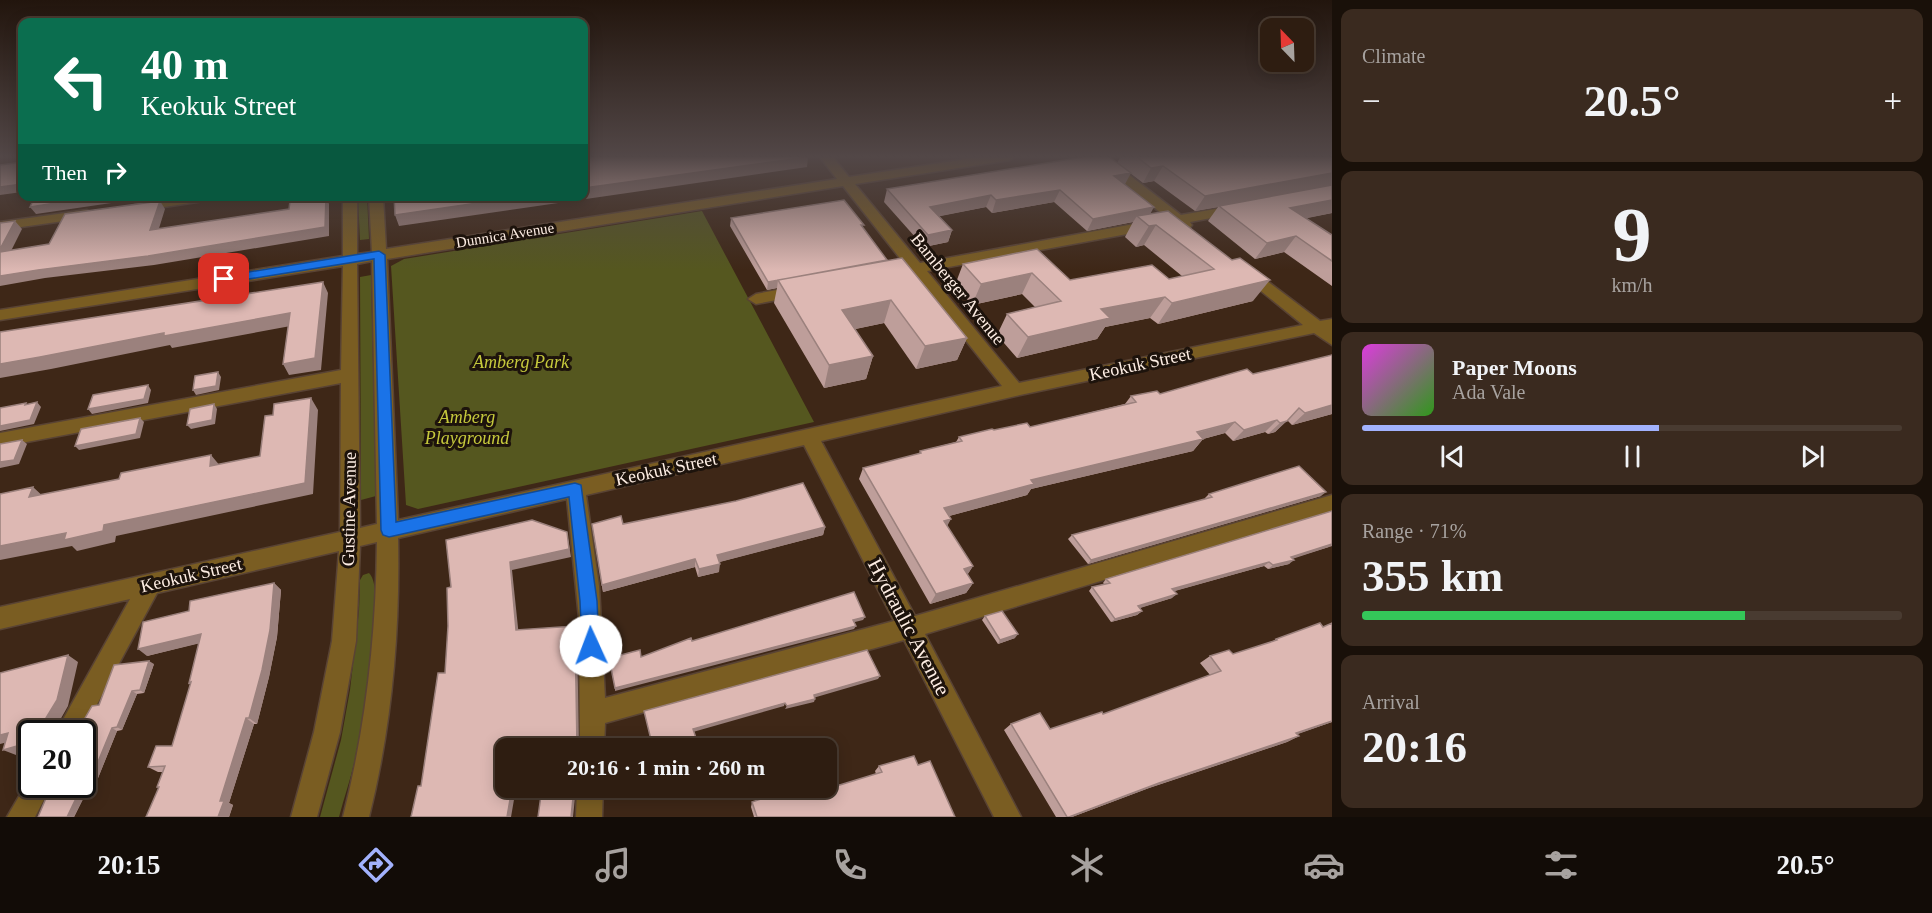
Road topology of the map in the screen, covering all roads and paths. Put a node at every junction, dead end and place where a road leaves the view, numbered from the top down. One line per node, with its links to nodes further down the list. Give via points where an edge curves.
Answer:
1 (768, 194): 13 (street, Dunnica Avenue)
2 (856, 194): 16 (street, Bamberger Avenue)
3 (1146, 194): 10 (street)
4 (176, 201): 8 (street)
5 (351, 201): 14 (street, Gustine Avenue)
6 (376, 201): 13 (street, Gustine Avenue)
7 (1252, 207): 10 (street)
8 (129, 208)
9 (105, 211): 11 (street)
10 (1179, 220): 12 (street); 16 (street)
11 (0, 226)
12 (1198, 234)
13 (379, 255): 14 (street, Dunnica Avenue); 28 (street, Gustine Avenue)
14 (350, 260): 20 (street, Dunnica Avenue); 22 (street, Gustine Avenue)
15 (1235, 263): 21 (street)
16 (916, 269): 17 (street); 23 (street, Bamberger Avenue)
17 (876, 276)
18 (810, 289): 19 (street)
19 (756, 299)
20 (0, 315)
21 (1327, 330): 23 (street, Keokuk Street)
22 (350, 375): 25 (street); 29 (street, Gustine Avenue)
23 (1015, 390): 24 (street, Keokuk Street)
24 (810, 438): 26 (street, Keokuk Street); 32 (street, Hydraulic Avenue)
25 (0, 440)
26 (575, 489): 28 (street, Keokuk Street); 33 (street, via 589,601)
27 (1332, 503): 32 (street)
28 (389, 530): 29 (street, Keokuk Street); 40 (street, Gustine Avenue, via 388,612 379,709)
29 (350, 539): 30 (street, Keokuk Street); 39 (street, Gustine Avenue, via 344,641 327,732)
30 (150, 585): 31 (street, Keokuk Street); 34 (street)
31 (0, 618)
32 (909, 628): 33 (street); 42 (street, Hydraulic Avenue)
33 (593, 714): 35 (street)
34 (75, 720)
35 (592, 738)
36 (31, 798): 38 (street)
37 (590, 798): 41 (street)
38 (20, 817)
39 (304, 817)
40 (356, 817)
41 (589, 817)
42 (1008, 817)

